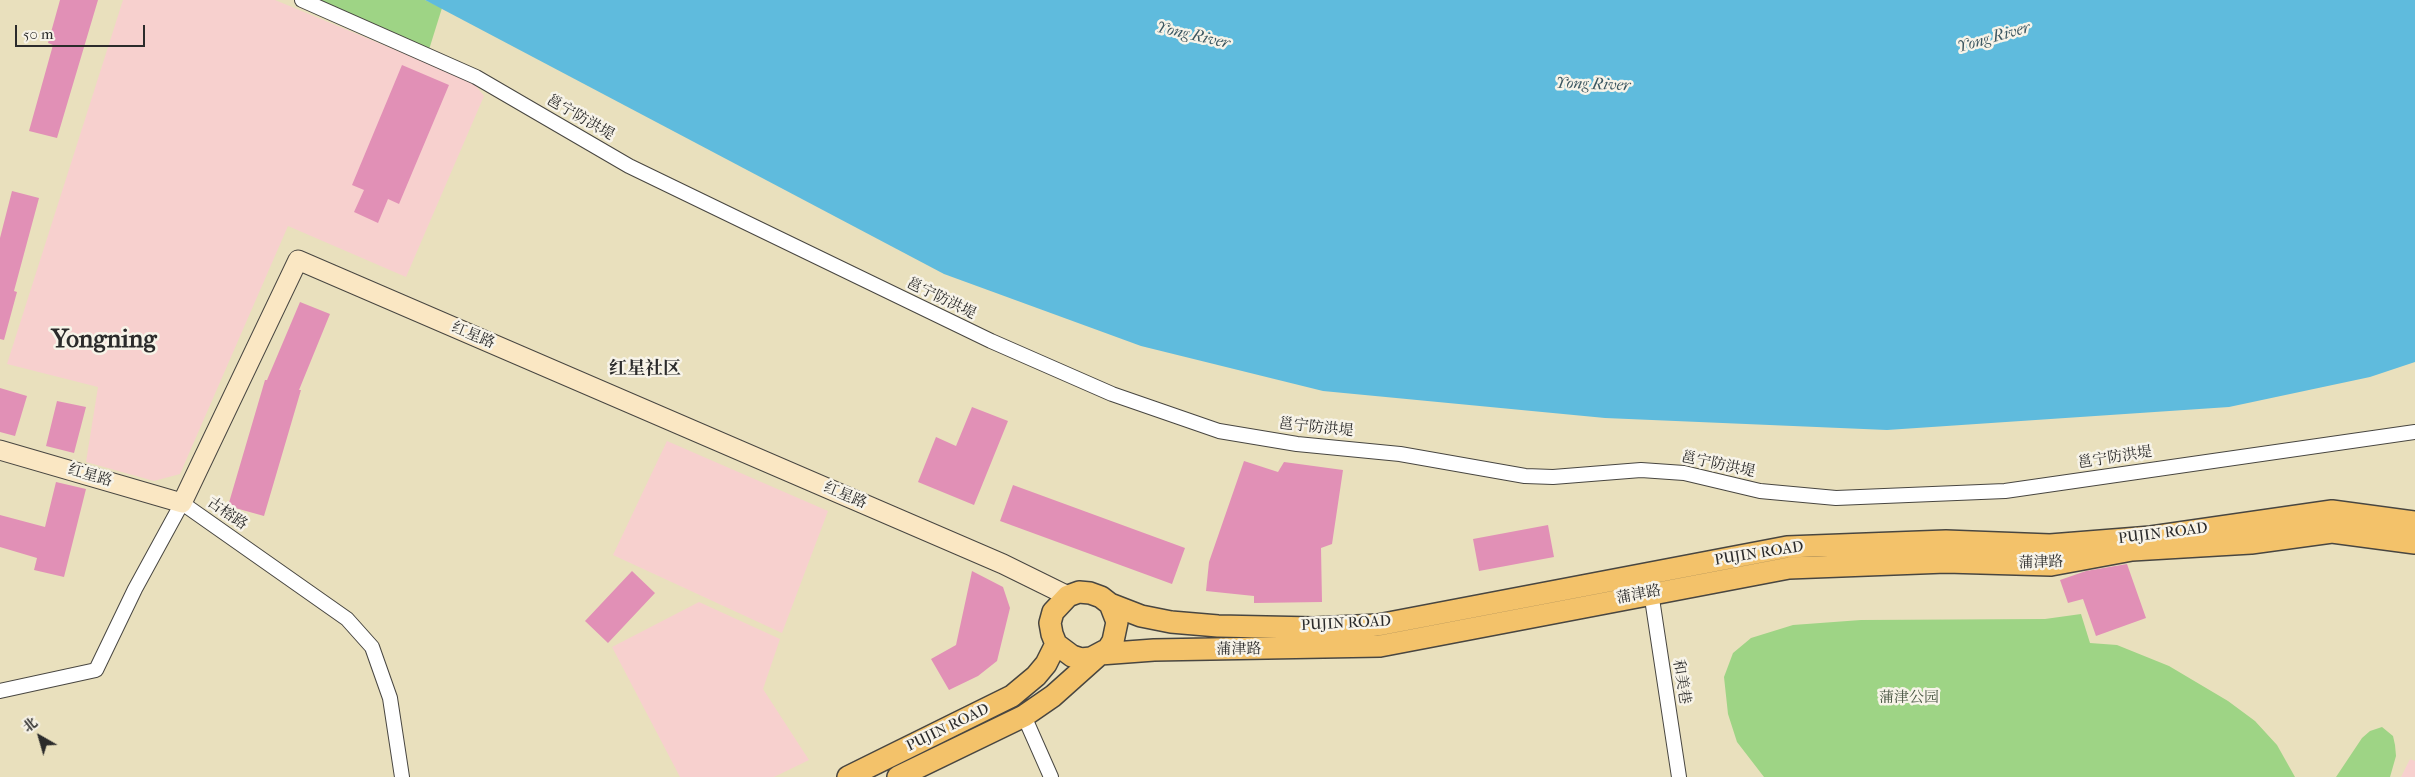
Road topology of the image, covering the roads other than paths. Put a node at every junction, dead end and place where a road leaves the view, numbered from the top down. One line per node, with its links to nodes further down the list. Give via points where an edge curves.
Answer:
1 (302, 0): 2 (street, 邕宁防洪堤, via 476,77 629,166 991,341 1112,394 1220,431 1297,444 1400,454 1525,476 1641,470 1676,472 1760,491 1836,498 2005,491)
2 (2415, 432)
3 (0, 450): 4 (main road, 红星路)
4 (182, 503): 8 (main road, 红星路, via 298,260 984,556); 12 (street, via 96,670); 14 (street, 古榕路, via 347,618 372,647 390,698)
5 (2415, 522): 9 (main road, PUJIN ROAD, via 2332,511 2151,537 2050,545 1946,541 1787,547 1378,625 1314,628 1218,626 1141,616)
6 (2415, 543): 7 (main road, 蒲津路, via 2332,532 2250,543 2132,550 2051,565 1946,562 1789,568)
7 (1652, 592): 11 (main road, 蒲津路, via 1380,646); 18 (street, 和美巷)
8 (1068, 596): 9 (main road, PUJIN ROAD, via 1090,593 1101,596); 10 (main road, via 1053,612 1050,623)
9 (1110, 604): 11 (main road, via 1115,612 1117,632 1114,641)
10 (1056, 644): 11 (main road, via 1081,659); 15 (main road, PUJIN ROAD, via 1036,676 1012,696)
11 (1100, 654): 13 (main road, via 1053,696)
12 (0, 690)
13 (1024, 716): 16 (main road); 17 (street)
14 (402, 777)
15 (848, 777)
16 (898, 777)
17 (1051, 777)
18 (1679, 777)

